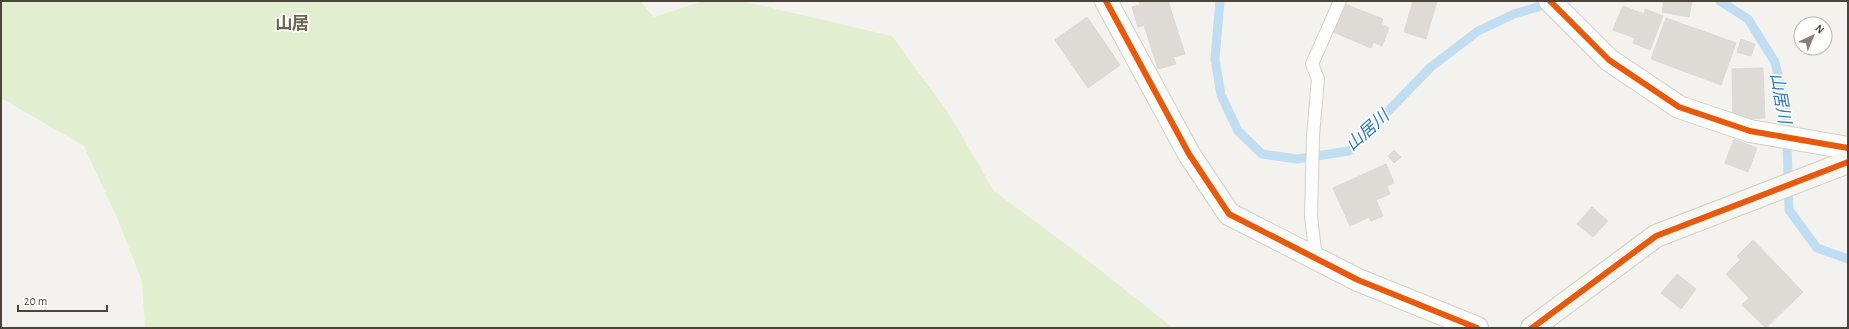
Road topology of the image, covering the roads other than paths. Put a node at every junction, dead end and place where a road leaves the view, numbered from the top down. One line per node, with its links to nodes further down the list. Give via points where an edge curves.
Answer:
1 (1106, 1): 6 (street, via 1189,154 1229,214)
2 (1340, 1): 6 (lane, via 1312,64 1318,79 1313,136 1311,216)
3 (1550, 1): 4 (street, via 1609,60 1679,107 1750,131)
4 (1848, 148)
5 (1848, 162): 8 (street, via 1656,236)
6 (1316, 258): 7 (street, via 1358,280)
7 (1477, 328)
8 (1532, 328)

